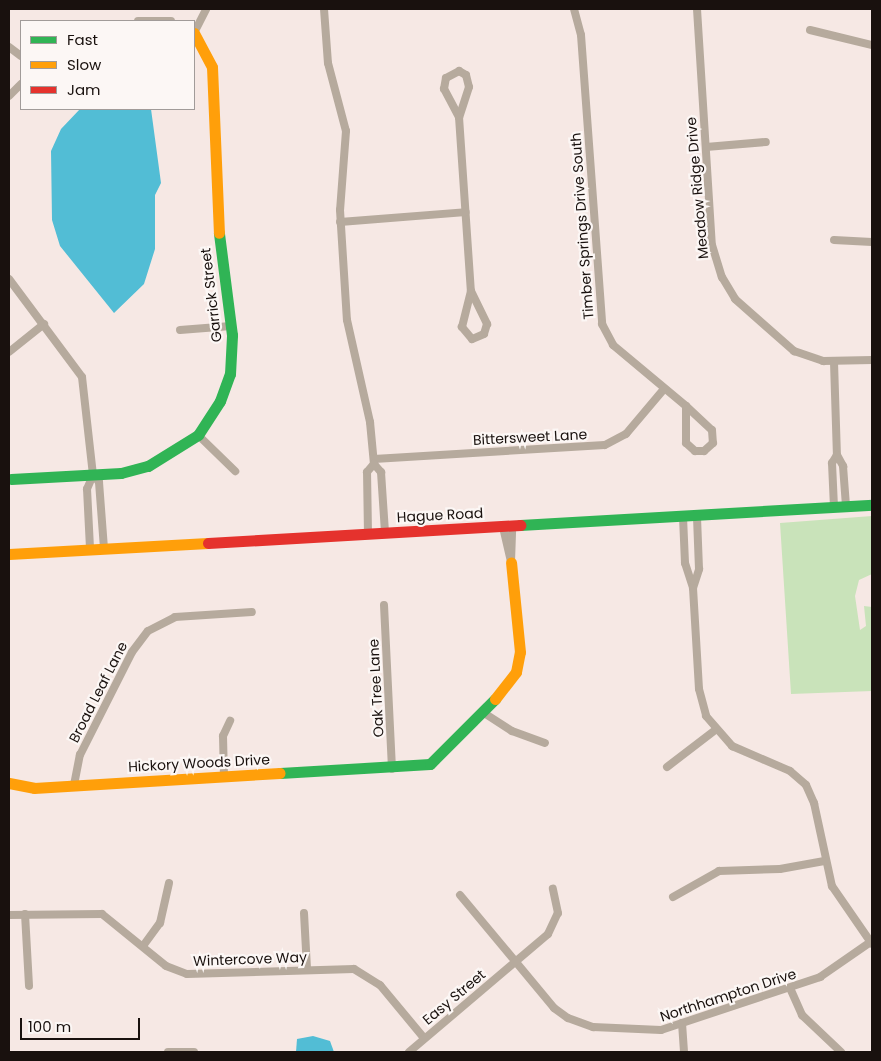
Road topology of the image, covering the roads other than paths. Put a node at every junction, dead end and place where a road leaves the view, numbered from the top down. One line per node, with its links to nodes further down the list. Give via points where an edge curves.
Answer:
1 (206, 9): 6 (street)
2 (324, 9): 17 (street, via 328,64 346,137)
3 (574, 9): 28 (street, Timber Springs Drive South, via 581,35 602,324 613,345)
4 (697, 9): 15 (street, Meadow Ridge Drive)
5 (810, 30): 8 (street)
6 (195, 31)
7 (195, 35): 23 (street, Garrick Street, via 212,67 217,222)
8 (872, 45)
9 (9, 47): 10 (street)
10 (20, 55)
11 (20, 85): 12 (street)
12 (9, 96)
13 (459, 117): 13 (street, via 469,87 466,75 459,72 446,78 444,90); 16 (street)
14 (766, 142): 15 (street)
15 (706, 147): 27 (street, Meadow Ridge Drive, via 712,245 728,288 794,351)
16 (466, 212): 17 (street); 21 (street)
17 (340, 222): 32 (street, via 348,328)
18 (834, 240): 19 (street)
19 (872, 242)
20 (9, 279): 22 (street)
21 (471, 290): 21 (street, via 462,327 472,339 484,334 488,324)
22 (44, 324): 25 (street); 34 (street, via 84,382)
23 (231, 326): 24 (street); 30 (street, Garrick Street, via 228,380)
24 (180, 330)
25 (9, 352)
26 (872, 360): 27 (street, Meadow Ridge Drive)
27 (834, 362): 31 (street)
28 (664, 389): 29 (street, Timber Springs Drive South); 32 (street, Bittersweet Lane, via 626,434 605,445)
29 (686, 406): 29 (street, Timber Springs Drive South, via 686,443 695,451 704,451 713,443 712,430)
30 (198, 435): 33 (street); 34 (street, Garrick Street, via 148,466)
31 (837, 455): 36 (street, via 843,466); 38 (street, via 832,463)
32 (374, 462): 42 (street, via 368,472); 43 (street, via 381,472)
33 (235, 471)
34 (93, 476): 35 (street, Garrick Street); 44 (street, via 87,489); 45 (street, via 98,482)
35 (11, 479)
36 (846, 506): 37 (street, Hague Road); 38 (street, Hague Road)
37 (872, 506)
38 (834, 507): 40 (street, Hague Road)
39 (683, 516): 40 (street, Hague Road); 41 (street, Hague Road); 48 (street, via 685,563)
40 (697, 516): 48 (street, via 699,569)
41 (507, 527): 43 (street, Hague Road); 47 (street)
42 (368, 534): 43 (street, Hague Road); 45 (street, Hague Road)
43 (385, 534)
44 (90, 548): 45 (street, Hague Road); 46 (street, Hague Road)
45 (104, 548)
46 (9, 554)
47 (511, 562): 51 (street, Hickory Woods Drive, via 518,666)
48 (693, 588): 53 (street, via 699,689)
49 (384, 605): 56 (street, Oak Tree Lane)
50 (252, 612): 59 (street, Broad Leaf Lane, via 176,617 148,631 135,646 80,755)
51 (484, 713): 54 (street, via 512,731); 56 (street, Hickory Woods Drive, via 440,759 419,767)
52 (230, 721): 57 (street, via 222,736)
53 (714, 731): 55 (street); 60 (street, via 738,750 801,779 814,803)
54 (545, 743)
55 (667, 767)
56 (392, 769): 57 (street, Hickory Woods Drive)
57 (224, 777): 59 (street, Hickory Woods Drive)
58 (9, 783): 59 (street, Hickory Woods Drive, via 28,788)
59 (74, 785)
60 (824, 861): 64 (street, via 780,869 719,871 697,879); 68 (street, via 840,899)
61 (169, 883): 69 (street, via 160,923)
62 (553, 889): 70 (street, Easy Street, via 558,913 553,928)
63 (460, 895): 70 (street, Northhampton Drive)
64 (673, 897)
65 (304, 913): 71 (street)
66 (25, 914): 67 (street, Wintercove Way); 69 (street, Wintercove Way, via 102,914); 72 (street)
67 (9, 915)
68 (872, 942): 73 (street, Northhampton Drive, via 834,969)
69 (143, 946): 71 (street, Wintercove Way, via 166,966 187,974)
70 (516, 962): 74 (street, Northhampton Drive, via 554,1008 577,1022 647,1032); 75 (street, Easy Street)
71 (308, 969): 75 (street, Wintercove Way, via 344,968 372,978)
72 (29, 986)
73 (790, 988): 74 (street, Northhampton Drive); 80 (street, via 802,1015)
74 (682, 1023): 79 (street)
75 (424, 1038): 78 (street, Easy Street)
76 (168, 1052): 77 (street)
77 (194, 1052)
78 (409, 1052)
79 (684, 1052)
80 (841, 1052)

